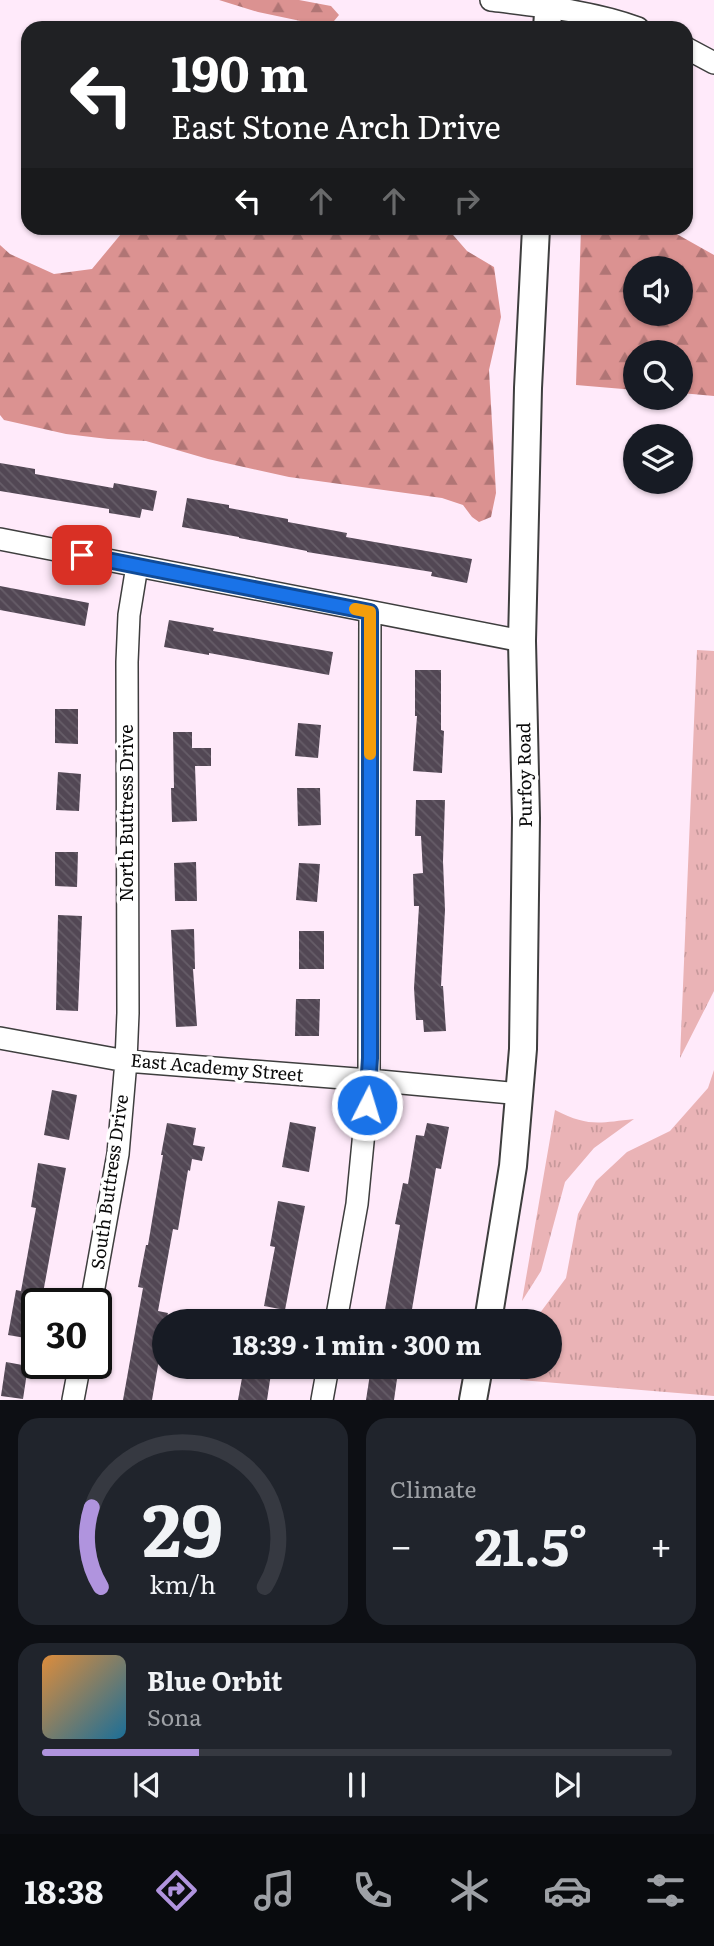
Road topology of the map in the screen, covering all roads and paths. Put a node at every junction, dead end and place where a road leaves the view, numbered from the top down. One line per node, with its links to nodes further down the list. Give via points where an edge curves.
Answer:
1 (491, 0): 2 (street)
2 (548, 12): 3 (street)
3 (620, 21)
4 (693, 52): 5 (street)
5 (714, 63)
6 (536, 235): 10 (street, Purfoy Road, via 527,387)
7 (0, 539): 8 (street)
8 (137, 566): 9 (street); 12 (street, North Buttress Drive, via 127,662)
9 (370, 612): 10 (street); 13 (street)
10 (522, 641): 14 (street, Purfoy Road, via 526,818)
11 (0, 1038): 12 (street, East Academy Street)
12 (126, 1061): 13 (street, East Academy Street); 15 (street, South Buttress Drive, via 118,1154)
13 (369, 1080): 14 (street, East Academy Street); 16 (street, via 356,1204)
14 (520, 1094): 17 (street, Purfoy Road)
15 (94, 1288)
16 (338, 1309)
17 (490, 1309)
18 (77, 1379): 21 (street)
19 (326, 1379): 22 (street)
20 (477, 1379): 23 (street)
21 (73, 1400)
22 (322, 1400)
23 (473, 1400)

